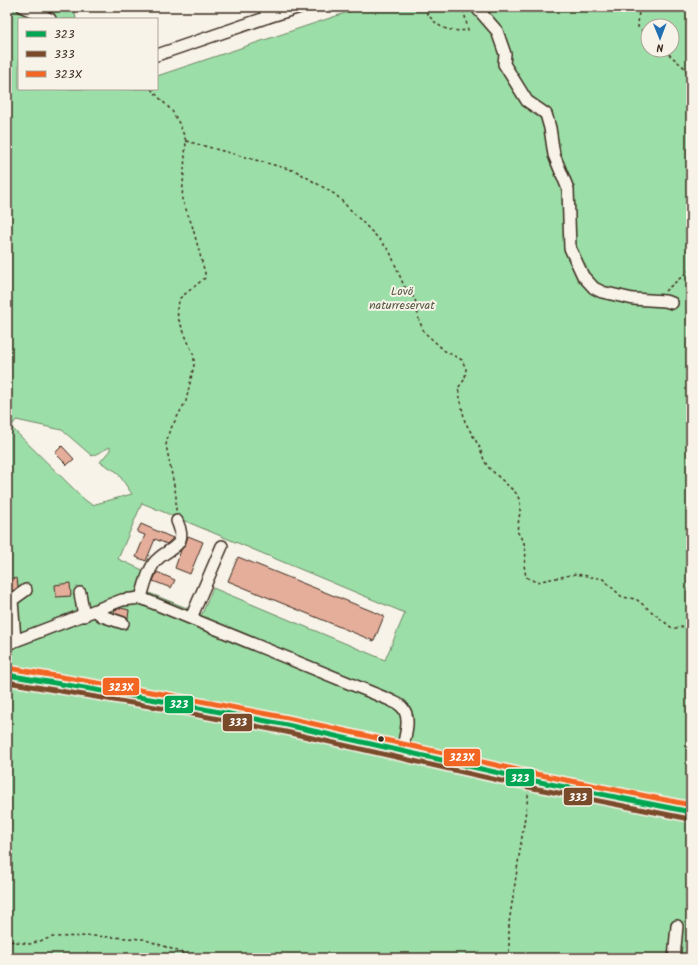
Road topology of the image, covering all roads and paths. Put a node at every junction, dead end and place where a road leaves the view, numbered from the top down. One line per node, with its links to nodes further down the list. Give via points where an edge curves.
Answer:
1 (23, 7): 8 (street)
2 (300, 7): 7 (street)
3 (423, 7): 4 (path, via 439,26 456,32 468,30)
4 (463, 7)
5 (476, 7): 16 (street, via 497,31 505,54 504,64 527,101 546,114 554,155 568,189 570,248 583,276 594,288 602,292 633,299)
6 (639, 7): 9 (path)
7 (266, 12): 10 (street)
8 (48, 18)
9 (640, 29)
10 (158, 55)
11 (673, 58): 13 (path, via 686,69)
12 (152, 90): 14 (path, via 172,111)
13 (691, 90)
14 (186, 141): 17 (path, via 182,199 206,273 205,278 180,298 177,309 178,318 194,356 186,401 169,432 166,445 176,495); 26 (path, via 296,171 336,195 390,252 404,286 415,299 424,332 445,351 462,360 466,368 465,379 458,388 465,422 488,467 516,493 520,501 516,531 524,543 526,577 536,582 576,574 603,579 622,597 636,599 672,628 680,628 687,624)
15 (691, 269): 16 (path, via 663,292)
16 (668, 302)
17 (177, 521): 21 (street, via 181,530 180,540 175,547 154,562)
18 (222, 546): 24 (street)
19 (26, 590): 27 (street, via 12,600)
20 (80, 593): 23 (street)
21 (141, 598): 22 (street, via 122,600); 24 (street)
22 (96, 611): 23 (street); 25 (street, via 102,616)
23 (84, 616): 27 (street)
24 (191, 618): 29 (street, via 400,706 408,719)
25 (123, 623)
26 (691, 627)
27 (11, 642)
28 (7, 675): 29 (street, via 287,725)
29 (402, 752): 30 (street)
30 (530, 780): 31 (street); 35 (path, via 509,923)
31 (691, 812)
32 (677, 926): 36 (street)
33 (7, 945): 34 (path, via 9,941 30,944 53,937 94,936 143,940)
34 (198, 958)
35 (509, 958)
36 (674, 958)

